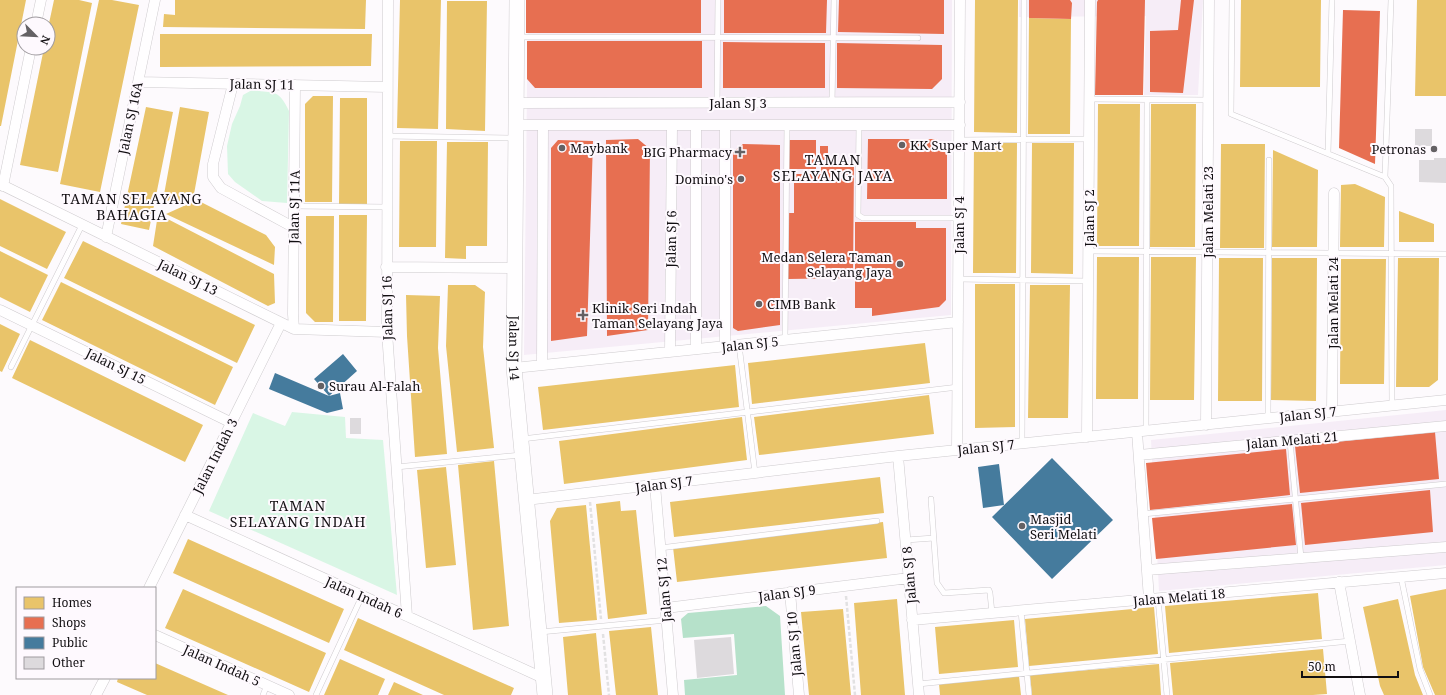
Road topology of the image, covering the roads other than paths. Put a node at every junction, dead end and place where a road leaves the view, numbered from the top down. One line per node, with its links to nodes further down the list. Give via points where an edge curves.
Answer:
1 (41, 0): 14 (street)
2 (155, 0): 20 (street, Jalan SJ 16A)
3 (388, 0): 23 (street, Jalan SJ 16)
4 (517, 0): 15 (street, Jalan SJ 14)
5 (718, 0): 16 (lane)
6 (834, 0): 17 (lane)
7 (960, 0): 28 (street, Jalan SJ 4)
8 (1024, 0): 42 (lane)
9 (1090, 0): 24 (street, Jalan SJ 2)
10 (1210, 0): 26 (street, Jalan Melati 23)
11 (1232, 0): 43 (lane, via 1232,114)
12 (1332, 0): 43 (lane)
13 (1391, 0): 45 (lane)
14 (38, 16)
15 (517, 38): 16 (lane); 29 (street, Jalan SJ 14)
16 (718, 38): 17 (lane); 30 (lane)
17 (833, 38): 18 (lane); 27 (lane)
18 (918, 38)
19 (29, 56): 46 (street)
20 (138, 82): 21 (street, Jalan SJ 11); 53 (street, Jalan SJ 16A)
21 (233, 84): 22 (street, Jalan SJ 11); 52 (street, via 213,164 213,177 221,188)
22 (295, 85): 23 (street, Jalan SJ 11); 48 (street, Jalan SJ 11A)
23 (387, 87): 39 (street, Jalan SJ 16)
24 (1090, 100): 25 (lane); 40 (street, Jalan SJ 2)
25 (1147, 100): 26 (lane); 55 (lane)
26 (1209, 100): 56 (street, Jalan Melati 23)
27 (832, 102): 28 (street, Jalan SJ 3); 30 (street, Jalan SJ 3)
28 (960, 102): 37 (street, Jalan SJ 4)
29 (516, 103): 30 (street, Jalan SJ 3); 38 (street, Jalan SJ 14)
30 (717, 103)
31 (543, 125): 32 (street, Jalan SJ 3); 38 (street, Jalan SJ 3); 77 (street)
32 (672, 125): 33 (street, Jalan SJ 3); 76 (street, Jalan SJ 6)
33 (696, 125): 34 (street, Jalan SJ 3); 75 (street)
34 (725, 125): 35 (street, Jalan SJ 3); 74 (street)
35 (787, 125): 36 (street, Jalan SJ 3); 72 (lane)
36 (859, 125): 37 (street, Jalan SJ 3); 50 (lane, via 858,215 863,218)
37 (960, 125): 41 (street, Jalan SJ 4)
38 (516, 132): 39 (lane); 62 (street, Jalan SJ 14)
39 (387, 136): 49 (street, Jalan SJ 16)
40 (1089, 139): 42 (lane); 54 (street, Jalan SJ 2)
41 (960, 140): 42 (lane); 50 (street, Jalan SJ 4)
42 (1024, 140): 64 (lane)
43 (1328, 153): 45 (lane)
44 (1269, 160): 57 (lane)
45 (1385, 177): 59 (lane, via 1392,186)
46 (1, 185): 51 (street, Jalan SJ 13)
47 (1334, 193): 58 (street, Jalan Melati 24)
48 (294, 206): 49 (lane); 52 (street, Jalan SJ 11A)
49 (386, 207): 61 (street, Jalan SJ 16)
50 (959, 218): 63 (street, Jalan SJ 4)
51 (82, 225): 53 (street, Jalan SJ 13); 69 (lane)
52 (293, 227): 70 (street, Jalan SJ 11A)
53 (106, 237): 68 (street, Jalan SJ 13)
54 (1088, 252): 55 (lane); 65 (street, Jalan SJ 2)
55 (1146, 252): 56 (lane); 89 (lane)
56 (1208, 252): 57 (lane); 87 (street, Jalan Melati 23)
57 (1268, 253): 58 (lane); 85 (lane)
58 (1334, 253): 59 (lane); 84 (street, Jalan Melati 24)
59 (1393, 254): 60 (lane); 82 (lane)
60 (1446, 254)
61 (386, 267): 62 (street); 71 (street, Jalan SJ 16)
62 (515, 268): 79 (street, Jalan SJ 14)
63 (958, 279): 64 (lane); 67 (street, Jalan SJ 4)
64 (1023, 280): 65 (lane); 93 (lane)
65 (1088, 281): 90 (street, Jalan SJ 2)
66 (0, 310): 69 (street, Jalan SJ 15)
67 (958, 322): 72 (street, Jalan SJ 5); 80 (street, Jalan SJ 4)
68 (281, 323): 70 (street, Jalan SJ 13); 86 (street, Jalan Indah 3)
69 (32, 326): 78 (lane); 86 (street, Jalan SJ 15)
70 (294, 329): 71 (street, Jalan SJ 13)
71 (386, 332): 98 (street, Jalan SJ 16)
72 (784, 340): 73 (street, Jalan SJ 5)
73 (739, 345): 74 (street, Jalan SJ 5); 83 (lane)
74 (725, 346): 75 (street, Jalan SJ 5)
75 (696, 349): 76 (street, Jalan SJ 5)
76 (670, 352): 77 (street, Jalan SJ 5)
77 (542, 365): 79 (street, Jalan SJ 5)
78 (11, 368)
79 (514, 368): 91 (street, Jalan SJ 14)
80 (958, 387): 83 (lane); 94 (street, Jalan SJ 4)
81 (1446, 400): 82 (street, Jalan SJ 7)
82 (1392, 406): 84 (street, Jalan SJ 7)
83 (748, 412): 91 (lane); 99 (lane)
84 (1332, 412): 85 (street, Jalan SJ 7)
85 (1268, 418): 87 (street, Jalan SJ 7)
86 (232, 423): 106 (street, Jalan Indah 3)
87 (1206, 425): 89 (street, Jalan SJ 7)
88 (1446, 426): 92 (street, Jalan Melati 21)
89 (1142, 431): 90 (street, Jalan SJ 7); 96 (street)
90 (1087, 437): 93 (street, Jalan SJ 7)
91 (520, 439): 95 (street, Jalan SJ 14)
92 (1290, 441): 96 (street, Jalan Melati 21); 103 (lane)
93 (1022, 443): 94 (street, Jalan SJ 7)
94 (957, 450): 97 (street, Jalan SJ 7)
95 (522, 454): 98 (lane); 104 (street, Jalan SJ 14)
96 (1139, 455): 105 (street)
97 (898, 456): 99 (street, Jalan SJ 7); 109 (street, Jalan SJ 8)
98 (396, 467): 125 (street, Jalan SJ 16)
99 (755, 473): 101 (street, Jalan SJ 7)
100 (1446, 484): 103 (lane)
101 (655, 485): 104 (street, Jalan SJ 7); 111 (street, Jalan SJ 12)
102 (931, 499): 108 (lane)
103 (1296, 499): 105 (lane); 112 (lane)
104 (526, 500): 128 (street, Jalan SJ 14)
105 (1143, 514): 113 (street)
106 (185, 516): 118 (street, Jalan Indah 3); 120 (street, Jalan Indah 6)
107 (877, 521): 111 (lane)
108 (934, 538): 109 (lane); 124 (lane, via 937,583 940,589 944,593 989,590)
109 (906, 540): 116 (street, Jalan SJ 8)
110 (1446, 547): 112 (street)
111 (660, 548): 122 (street, Jalan SJ 12)
112 (1301, 558): 113 (street)
113 (1147, 570): 121 (street)
114 (1446, 573): 115 (street, Jalan Melati 18)
115 (1401, 577): 117 (street, Jalan Melati 18); 148 (lane, via 1420,669)
116 (909, 578): 119 (street, Jalan SJ 9); 127 (street, Jalan SJ 8)
117 (1340, 582): 121 (street, Jalan Melati 18); 130 (street)
118 (150, 587)
119 (790, 592): 122 (street, Jalan SJ 9); 143 (street, Jalan SJ 10)
120 (362, 596): 125 (street, Jalan Indah 6); 140 (lane)
121 (1153, 599): 123 (street, Jalan Melati 18); 131 (lane)
122 (666, 608): 126 (street, Jalan SJ 12)
123 (1021, 611): 124 (street, Jalan Melati 18); 132 (lane)
124 (992, 613): 127 (street, Jalan Melati 18)
125 (407, 616): 133 (street, Jalan Indah 6)
126 (667, 620): 128 (lane); 142 (street, Jalan SJ 12)
127 (912, 620): 135 (street, Jalan SJ 8)
128 (539, 632): 133 (street, Jalan SJ 14)
129 (156, 635): 136 (street, Jalan Indah 5)
130 (1350, 641): 131 (lane); 147 (street)
131 (1163, 660): 132 (lane); 146 (lane)
132 (1027, 673): 135 (lane); 145 (lane)
133 (543, 678): 141 (street, Jalan SJ 14)
134 (104, 679): 137 (street)
135 (918, 684): 144 (street, Jalan SJ 8)
136 (267, 685): 138 (lane); 139 (street, Jalan Indah 5)
137 (96, 695)
138 (263, 695)
139 (289, 695)
140 (316, 695)
141 (545, 695)
142 (673, 695)
143 (799, 695)
144 (919, 695)
145 (1029, 695)
146 (1167, 695)
147 (1360, 695)
148 (1430, 695)

